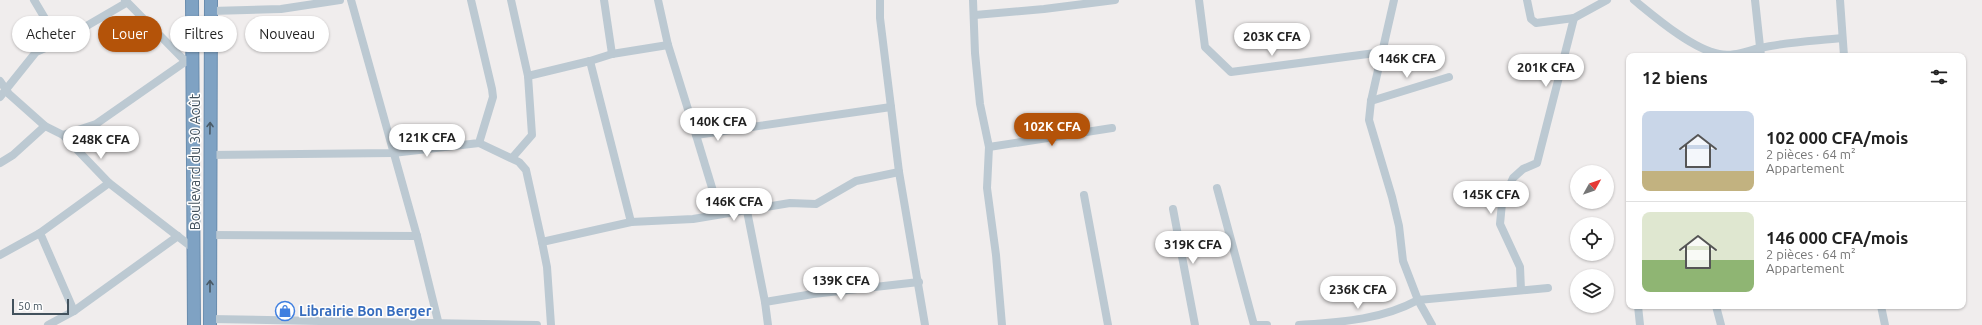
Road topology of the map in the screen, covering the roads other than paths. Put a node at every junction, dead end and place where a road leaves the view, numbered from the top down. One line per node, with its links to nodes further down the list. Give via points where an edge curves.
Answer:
1 (34, 0): 22 (street)
2 (192, 0): 33 (highway, Boulevard du 30 Août)
3 (340, 0): 20 (street, via 281,10)
4 (351, 0): 48 (street)
5 (471, 0): 46 (street, via 492,89 492,102)
6 (512, 0): 35 (street)
7 (604, 0): 32 (street)
8 (658, 0): 26 (street)
9 (880, 0): 41 (street)
10 (973, 0): 21 (street)
11 (1115, 0): 21 (street)
12 (1199, 0): 28 (street, via 1205,47 1231,72)
13 (1394, 0): 28 (street)
14 (1527, 0): 23 (street, via 1531,19 1536,23)
15 (1607, 0): 23 (street)
16 (1634, 0): 30 (street, via 1673,31)
17 (1755, 0): 29 (street)
18 (1840, 0): 25 (street)
19 (125, 1): 24 (street); 33 (street)
20 (211, 5): 49 (highway, Boulevard du 30 Août, one-way to 20)
21 (975, 15): 47 (street, via 975,53 980,104)
22 (44, 16)
23 (1574, 18): 69 (street, via 1537,163 1523,169 1513,178 1502,203 1500,224 1520,268)
24 (90, 23)
25 (1842, 38): 29 (street); 31 (street)
26 (668, 45): 32 (street); 45 (street)
27 (36, 52): 38 (street)
28 (1383, 52): 40 (street)
29 (1760, 52)
30 (1716, 53)
31 (1844, 53)
32 (612, 54): 34 (street)
33 (189, 59): 44 (street, via 96,124); 65 (highway, Boulevard du 30 Août)
34 (590, 61): 35 (street); 59 (street)
35 (528, 76): 50 (street, via 532,135)
36 (1449, 77): 40 (street)
37 (0, 81): 38 (street)
38 (5, 90): 39 (street); 42 (street)
39 (0, 97)
40 (1371, 101): 70 (street, via 1369,120 1399,226 1403,262)
41 (891, 107): 45 (street); 52 (street)
42 (44, 126): 44 (street); 51 (street)
43 (1112, 128): 47 (street)
44 (63, 135): 53 (street)
45 (696, 135): 58 (street)
46 (479, 143): 48 (street); 50 (street)
47 (989, 147): 85 (street, via 987,188)
48 (394, 153): 49 (street); 63 (street)
49 (209, 155): 61 (highway, Boulevard du 30 Août)
50 (512, 158): 64 (street, via 526,170)
51 (0, 163)
52 (898, 172): 57 (street, via 856,181 816,204 790,203); 67 (street)
53 (109, 183): 60 (street); 62 (street)
54 (1217, 188): 88 (street)
55 (1084, 195): 86 (street)
56 (1173, 209): 87 (street)
57 (747, 211): 58 (street); 71 (street)
58 (720, 214): 59 (street, via 693,219)
59 (631, 222): 64 (street)
60 (40, 233): 66 (street); 75 (street)
61 (210, 235): 63 (street); 76 (highway, Boulevard du 30 Août, one-way to 61)
62 (178, 236): 65 (street); 75 (street)
63 (417, 236): 78 (street)
64 (542, 242): 82 (street, via 547,267)
65 (193, 248): 80 (highway, Boulevard du 30 Août)
66 (0, 255)
67 (919, 282): 71 (street); 84 (street)
68 (1548, 288): 69 (street)
69 (1521, 290): 70 (street)
70 (1418, 300): 77 (street, via 1400,310); 91 (street)
71 (765, 302): 83 (street)
72 (1638, 309): 92 (street)
73 (1717, 309): 93 (street)
74 (1882, 309): 94 (street)
75 (74, 311): 79 (street)
76 (210, 322): 78 (street)
77 (1346, 323): 90 (street)
78 (439, 324): 81 (street)
79 (48, 325)
80 (194, 325)
81 (537, 325)
82 (550, 325)
83 (768, 325)
84 (925, 325)
85 (1002, 325)
86 (1108, 325)
87 (1195, 325)
88 (1254, 325): 89 (street)
89 (1267, 325)
90 (1299, 325)
91 (1432, 325)
92 (1640, 325)
93 (1721, 325)
94 (1885, 325)

